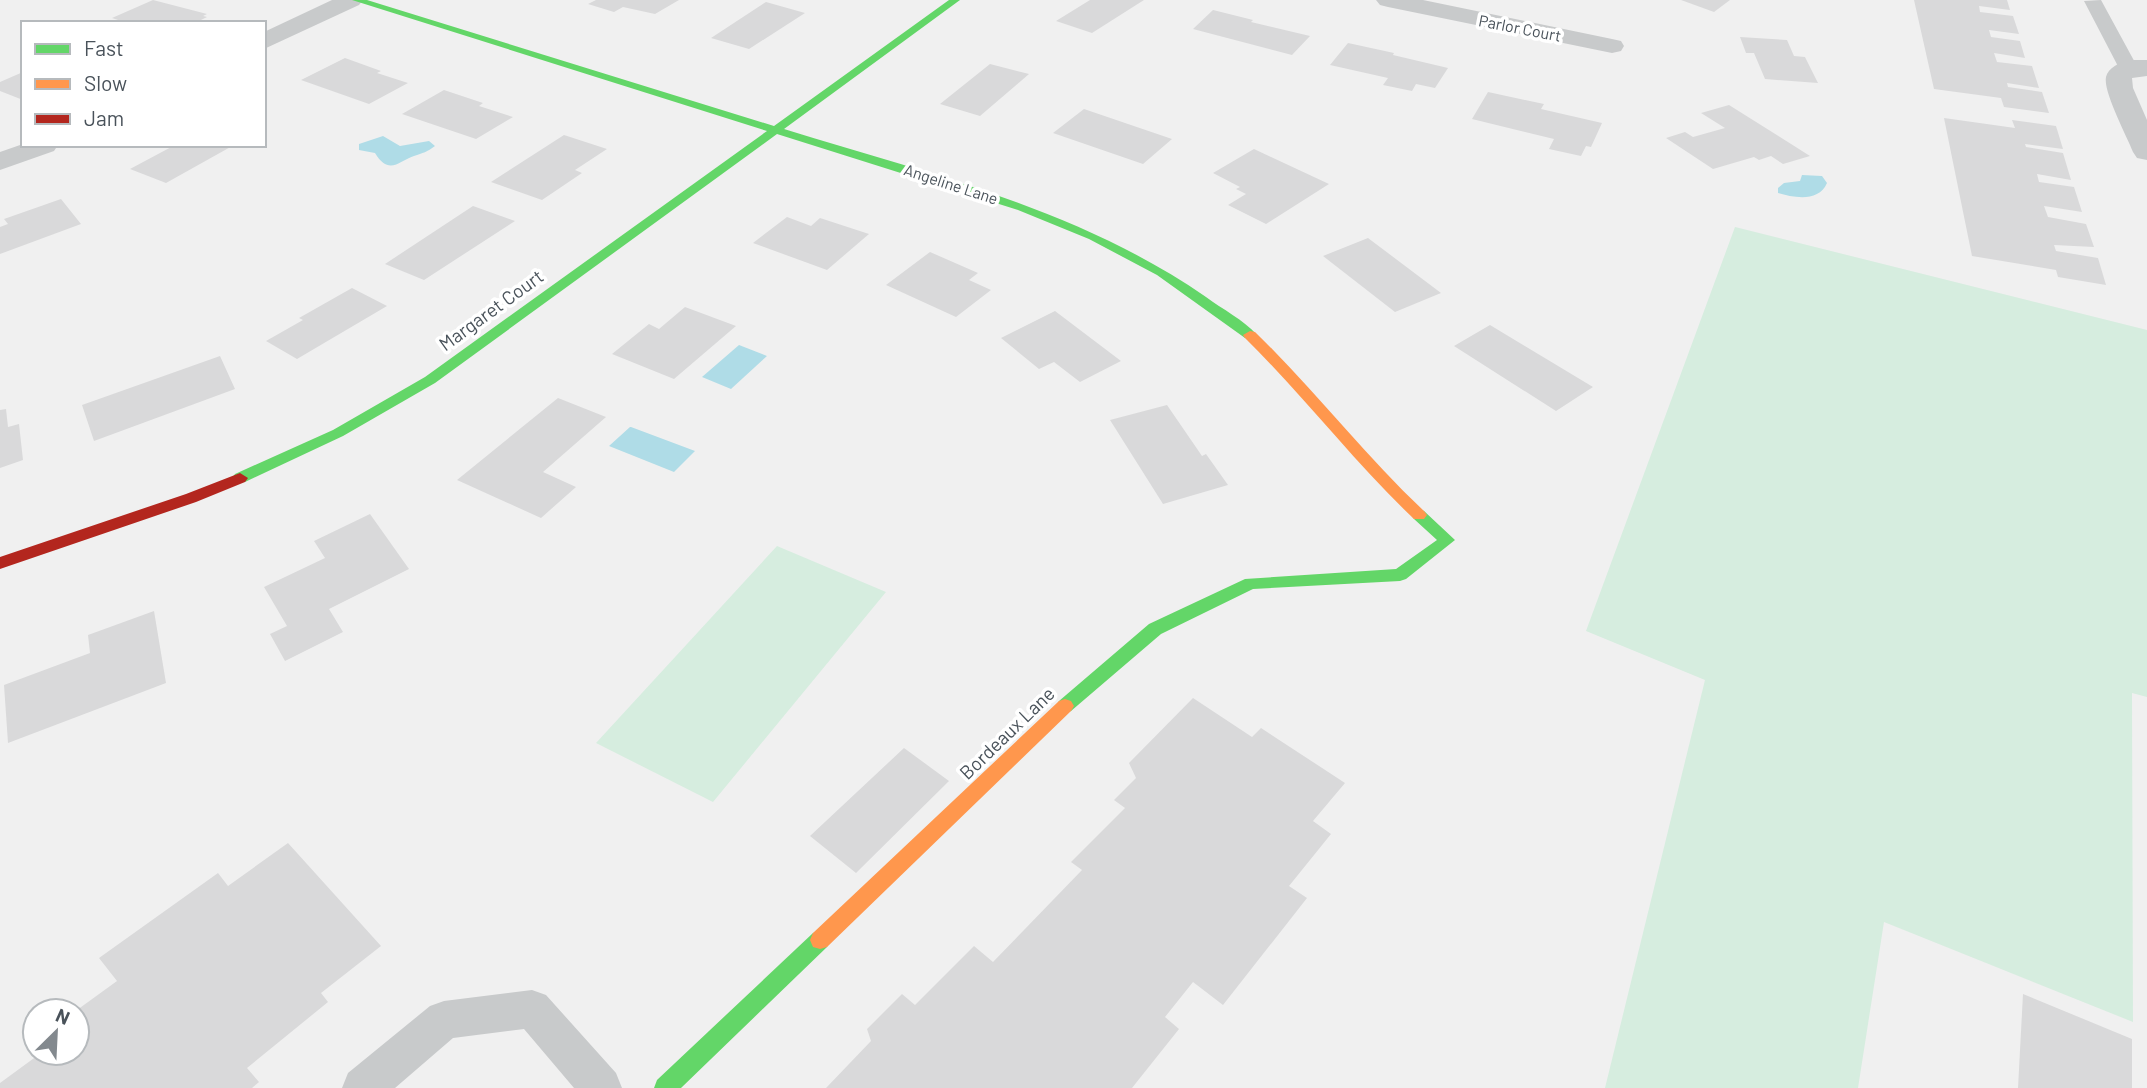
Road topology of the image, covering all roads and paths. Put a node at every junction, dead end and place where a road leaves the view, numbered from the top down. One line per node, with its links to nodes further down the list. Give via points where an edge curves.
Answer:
1 (351, 0): 6 (street)
2 (357, 0): 9 (street, Angeline Lane)
3 (955, 0): 9 (street, Margaret Court)
4 (1388, 0): 7 (street, Parlor Court)
5 (2092, 1): 8 (lane)
6 (266, 41)
7 (1612, 46)
8 (2138, 68): 11 (street, via 2119,76 2120,88)
9 (776, 129): 13 (street, Angeline Lane, via 1022,207 1093,236 1161,272 1226,316 1285,368 1398,496); 14 (street, Margaret Court, via 430,380 338,433 191,498)
10 (39, 147): 12 (street)
11 (2147, 152)
12 (0, 162)
13 (1447, 540): 17 (street, Bordeaux Lane, via 1400,575 1251,583 1155,629 1072,699)
14 (0, 563)
15 (363, 1088): 16 (lane, via 444,1020 532,1009)
16 (601, 1088)
17 (666, 1088)

